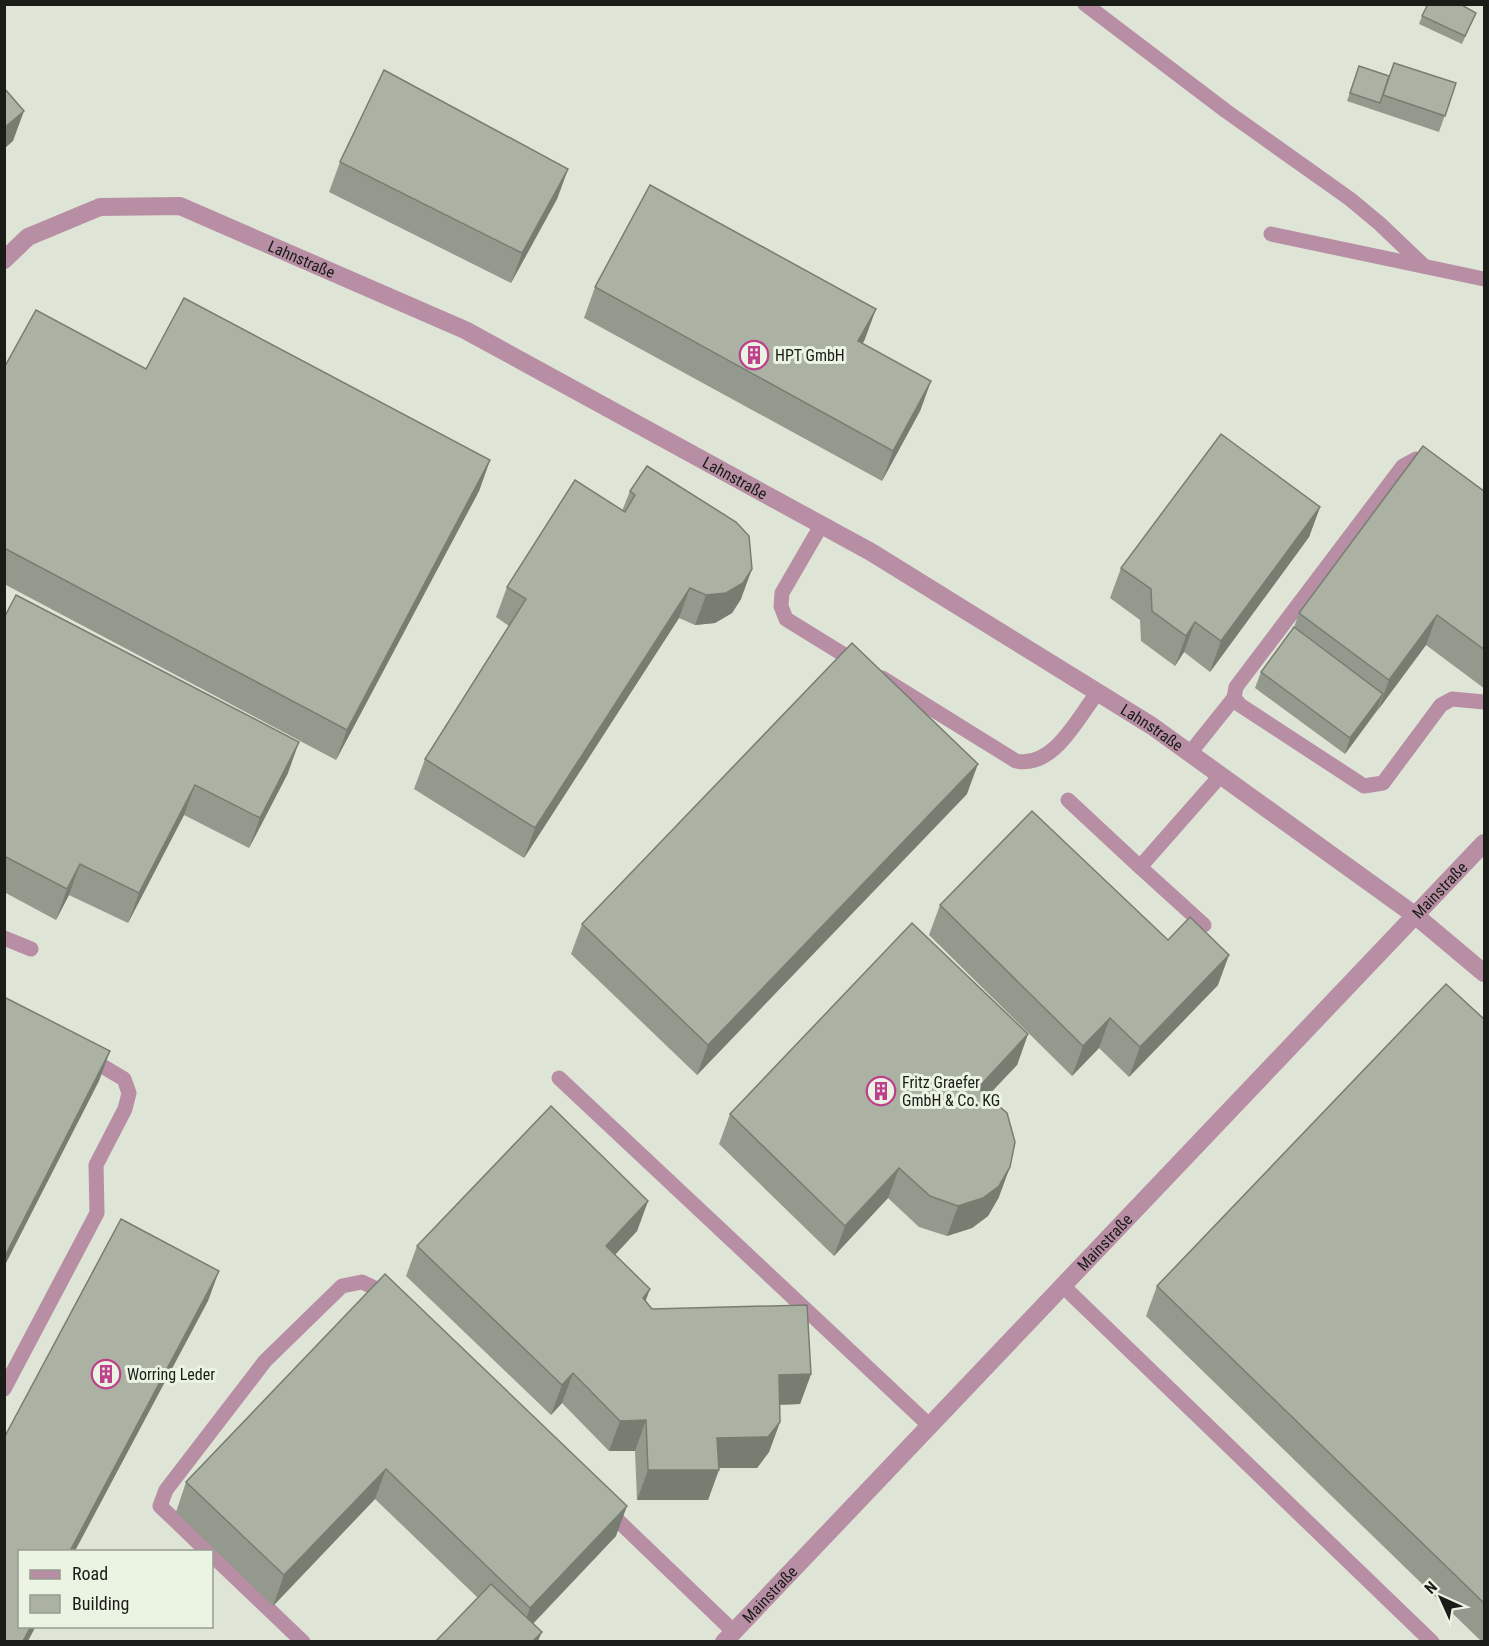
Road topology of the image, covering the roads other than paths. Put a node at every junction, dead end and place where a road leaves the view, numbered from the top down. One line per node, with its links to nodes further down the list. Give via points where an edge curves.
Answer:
1 (1086, 4): 4 (lane, via 1350,199)
2 (1271, 234): 4 (lane)
3 (4, 260): 7 (street, Lahnstraße, via 28,237 100,207 180,206 465,330)
4 (1424, 266): 5 (lane)
5 (1485, 279)
6 (1446, 473): 9 (lane, via 1427,460 1416,459 1403,466 1236,687)
7 (822, 525): 8 (street, Lahnstraße); 8 (lane, via 782,593 786,619 1016,762 1028,764 1052,751)
8 (1098, 692): 11 (street, Lahnstraße)
9 (1234, 698): 10 (lane, via 1364,786 1383,783 1441,705 1452,699); 11 (lane)
10 (1485, 702)
11 (1190, 753): 12 (street, Lahnstraße)
12 (1221, 775): 15 (lane); 16 (street, Lahnstraße)
13 (1068, 800): 15 (lane)
14 (1485, 843): 16 (street, Mainstraße)
15 (1140, 867): 17 (lane)
16 (1416, 916): 20 (street, Lahnstraße); 23 (street, Mainstraße)
17 (1204, 925)
18 (4, 938): 19 (lane)
19 (31, 949)
20 (1485, 973)
21 (75, 1051): 25 (lane, via 124,1079 129,1093 125,1109 96,1165 97,1213)
22 (559, 1078): 26 (lane)
23 (1063, 1286): 26 (street, Mainstraße); 32 (lane)
24 (394, 1305): 28 (lane, via 377,1289 362,1282 342,1286 265,1361 166,1490 160,1506)
25 (4, 1389)
26 (930, 1426): 30 (street, Mainstraße)
27 (600, 1503): 30 (lane)
28 (207, 1550)
29 (213, 1556): 31 (lane)
30 (728, 1636)
31 (303, 1641)
32 (1432, 1641)

